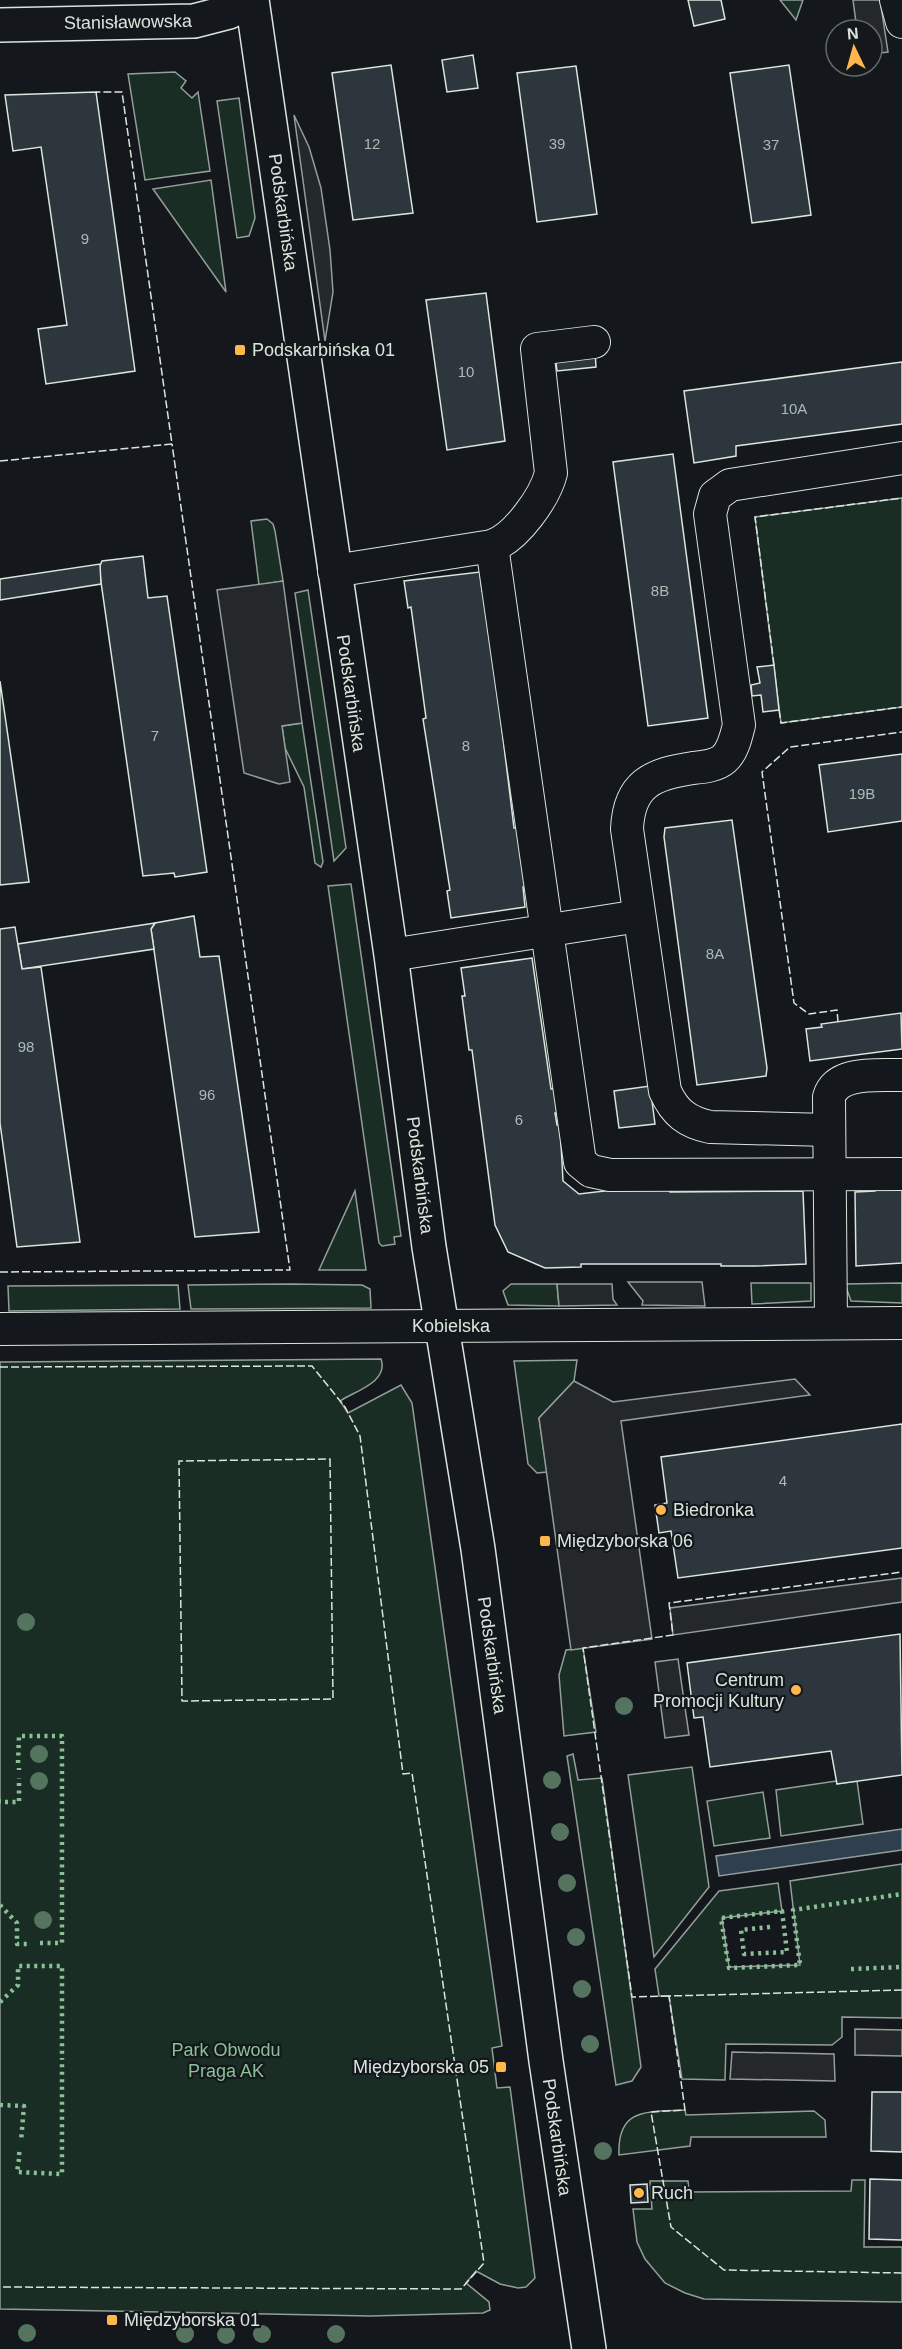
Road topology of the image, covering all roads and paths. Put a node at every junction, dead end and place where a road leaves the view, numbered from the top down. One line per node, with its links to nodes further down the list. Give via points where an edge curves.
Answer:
1 (251, 0): 4 (street, Stanisławowska, via 220,15 194,21); 8 (street, Podskarbińska)
2 (896, 0): 3 (street)
3 (902, 22)
4 (0, 25)
5 (594, 342): 7 (street, via 537,349 549,482 508,540)
6 (902, 458): 9 (street, via 730,485 715,496 710,514 739,725 723,760 662,774 637,790 631,801 627,829)
7 (492, 546): 8 (street); 10 (street)
8 (334, 571): 11 (street, Podskarbińska)
9 (639, 916): 10 (street); 13 (street, via 665,1092 671,1104 691,1122 710,1127)
10 (546, 931): 11 (street); 15 (street, via 577,1155 584,1166 610,1175)
11 (391, 955): 18 (street, Podskarbińska)
12 (902, 1075): 13 (street, via 855,1077 838,1083 829,1097)
13 (828, 1130): 15 (street)
14 (902, 1174): 15 (street)
15 (829, 1175): 16 (street)
16 (831, 1323): 17 (street, Kobielska); 18 (street, Kobielska)
17 (902, 1323)
18 (441, 1327): 19 (street, Kobielska); 20 (street, Podskarbińska, via 478,1549 546,2061)
19 (0, 1329)
20 (589, 2349)

